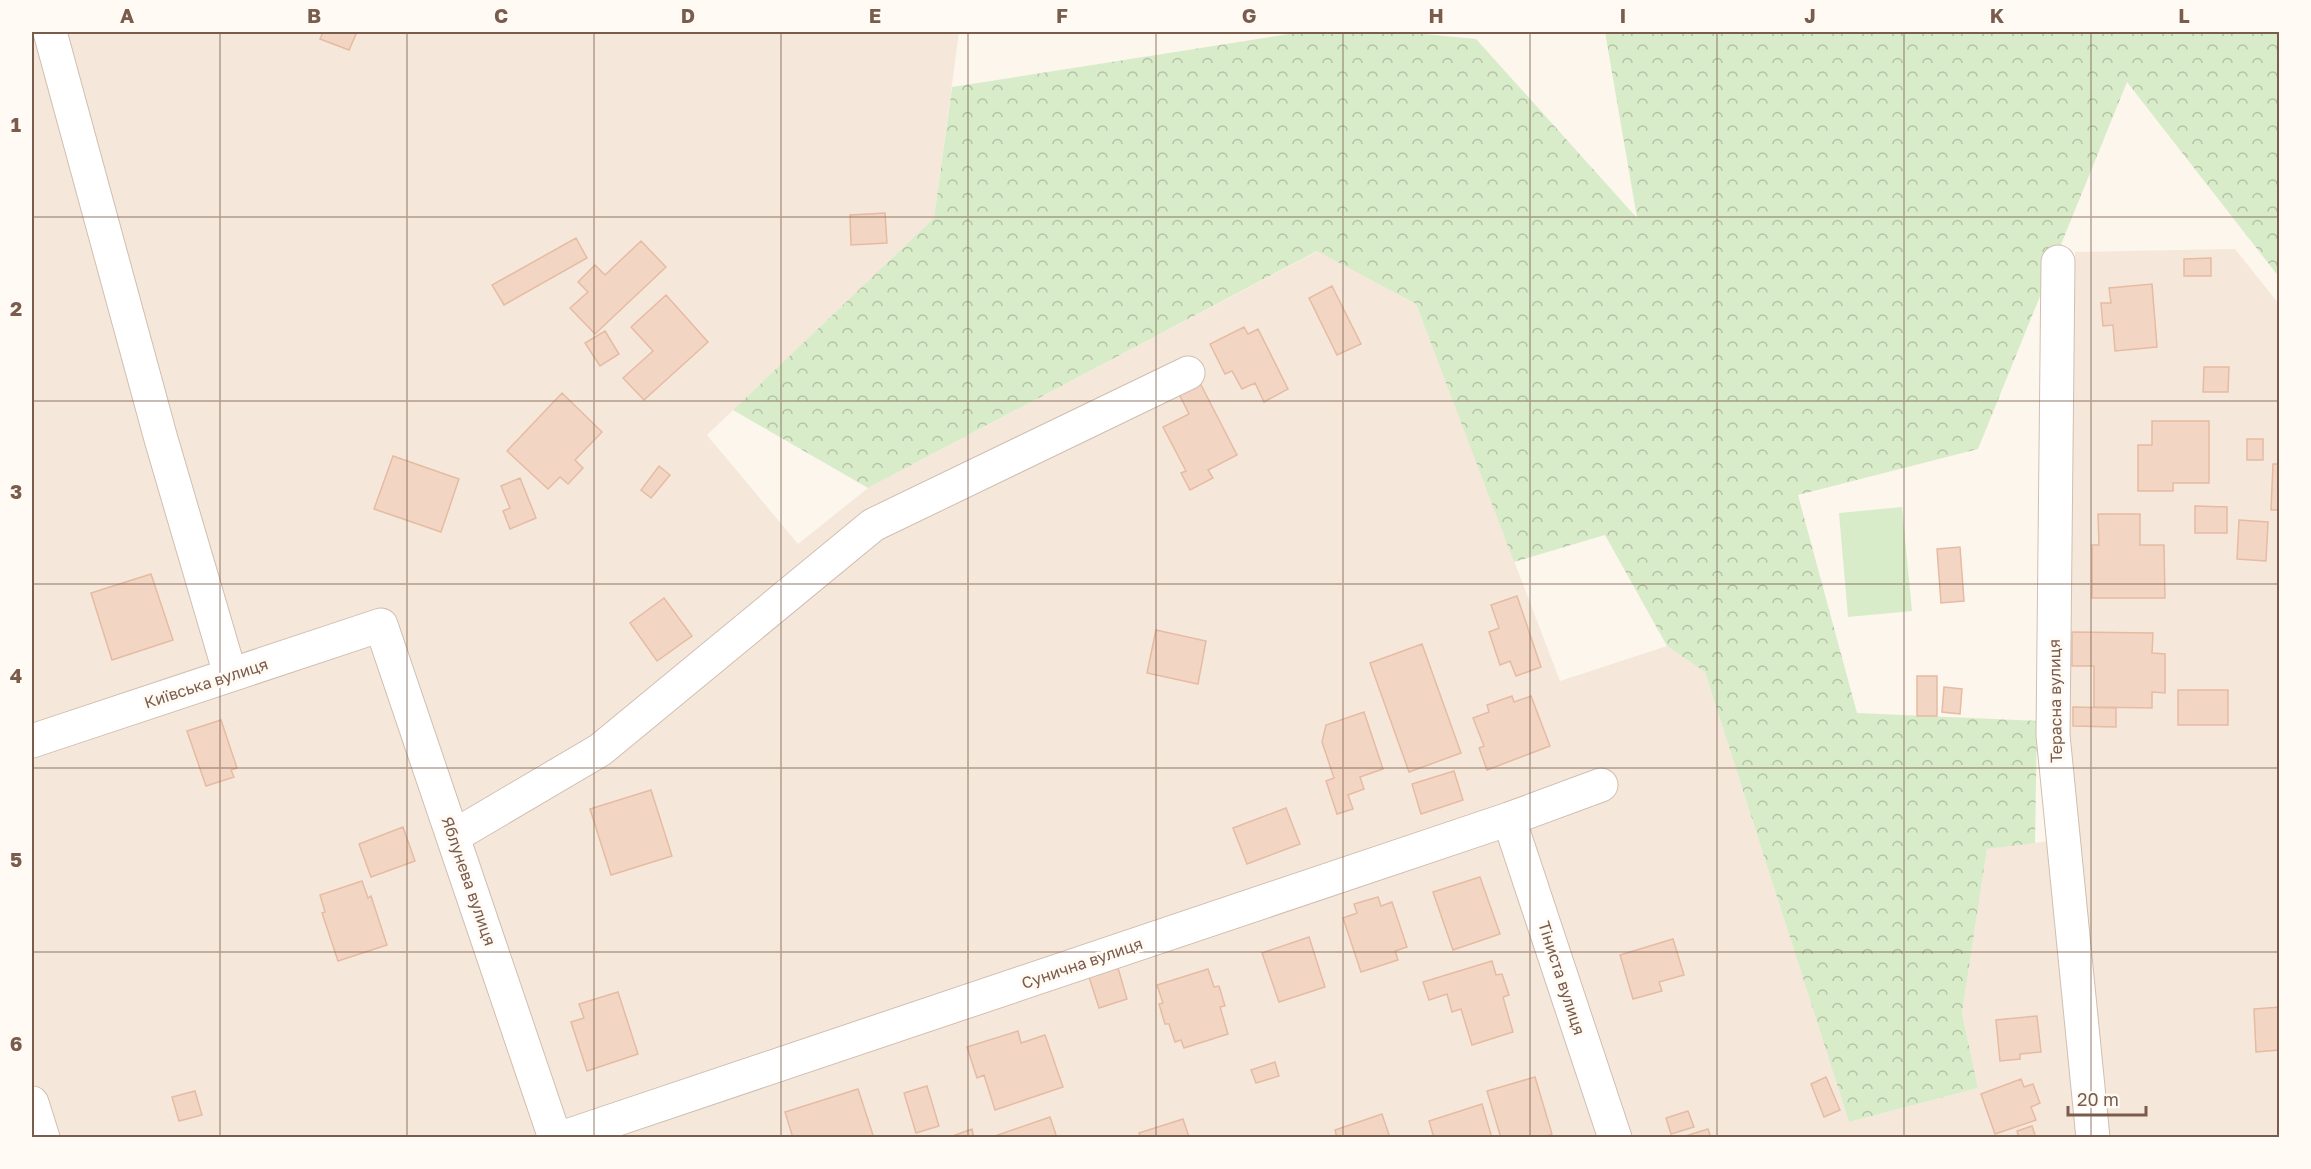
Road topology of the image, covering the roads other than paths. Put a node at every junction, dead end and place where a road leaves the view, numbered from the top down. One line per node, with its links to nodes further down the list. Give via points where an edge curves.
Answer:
1 (50, 32): 5 (street)
2 (2058, 262): 15 (street, Терасна вулиця, via 2053,735)
3 (1188, 373): 9 (street, via 873,525 600,750)
4 (381, 625): 5 (street, Київська вулиця); 9 (street, Яблунева вулиця)
5 (230, 675): 6 (street, Київська вулиця)
6 (32, 741)
7 (1601, 784): 8 (street, Сунична вулиця)
8 (1509, 819): 13 (street, Сунична вулиця); 14 (street, Тіниста вулиця)
9 (454, 837): 12 (street, Яблунева вулиця)
10 (32, 1103): 11 (street)
11 (43, 1137)
12 (555, 1137)
13 (561, 1137)
14 (1615, 1137)
15 (2093, 1137)

